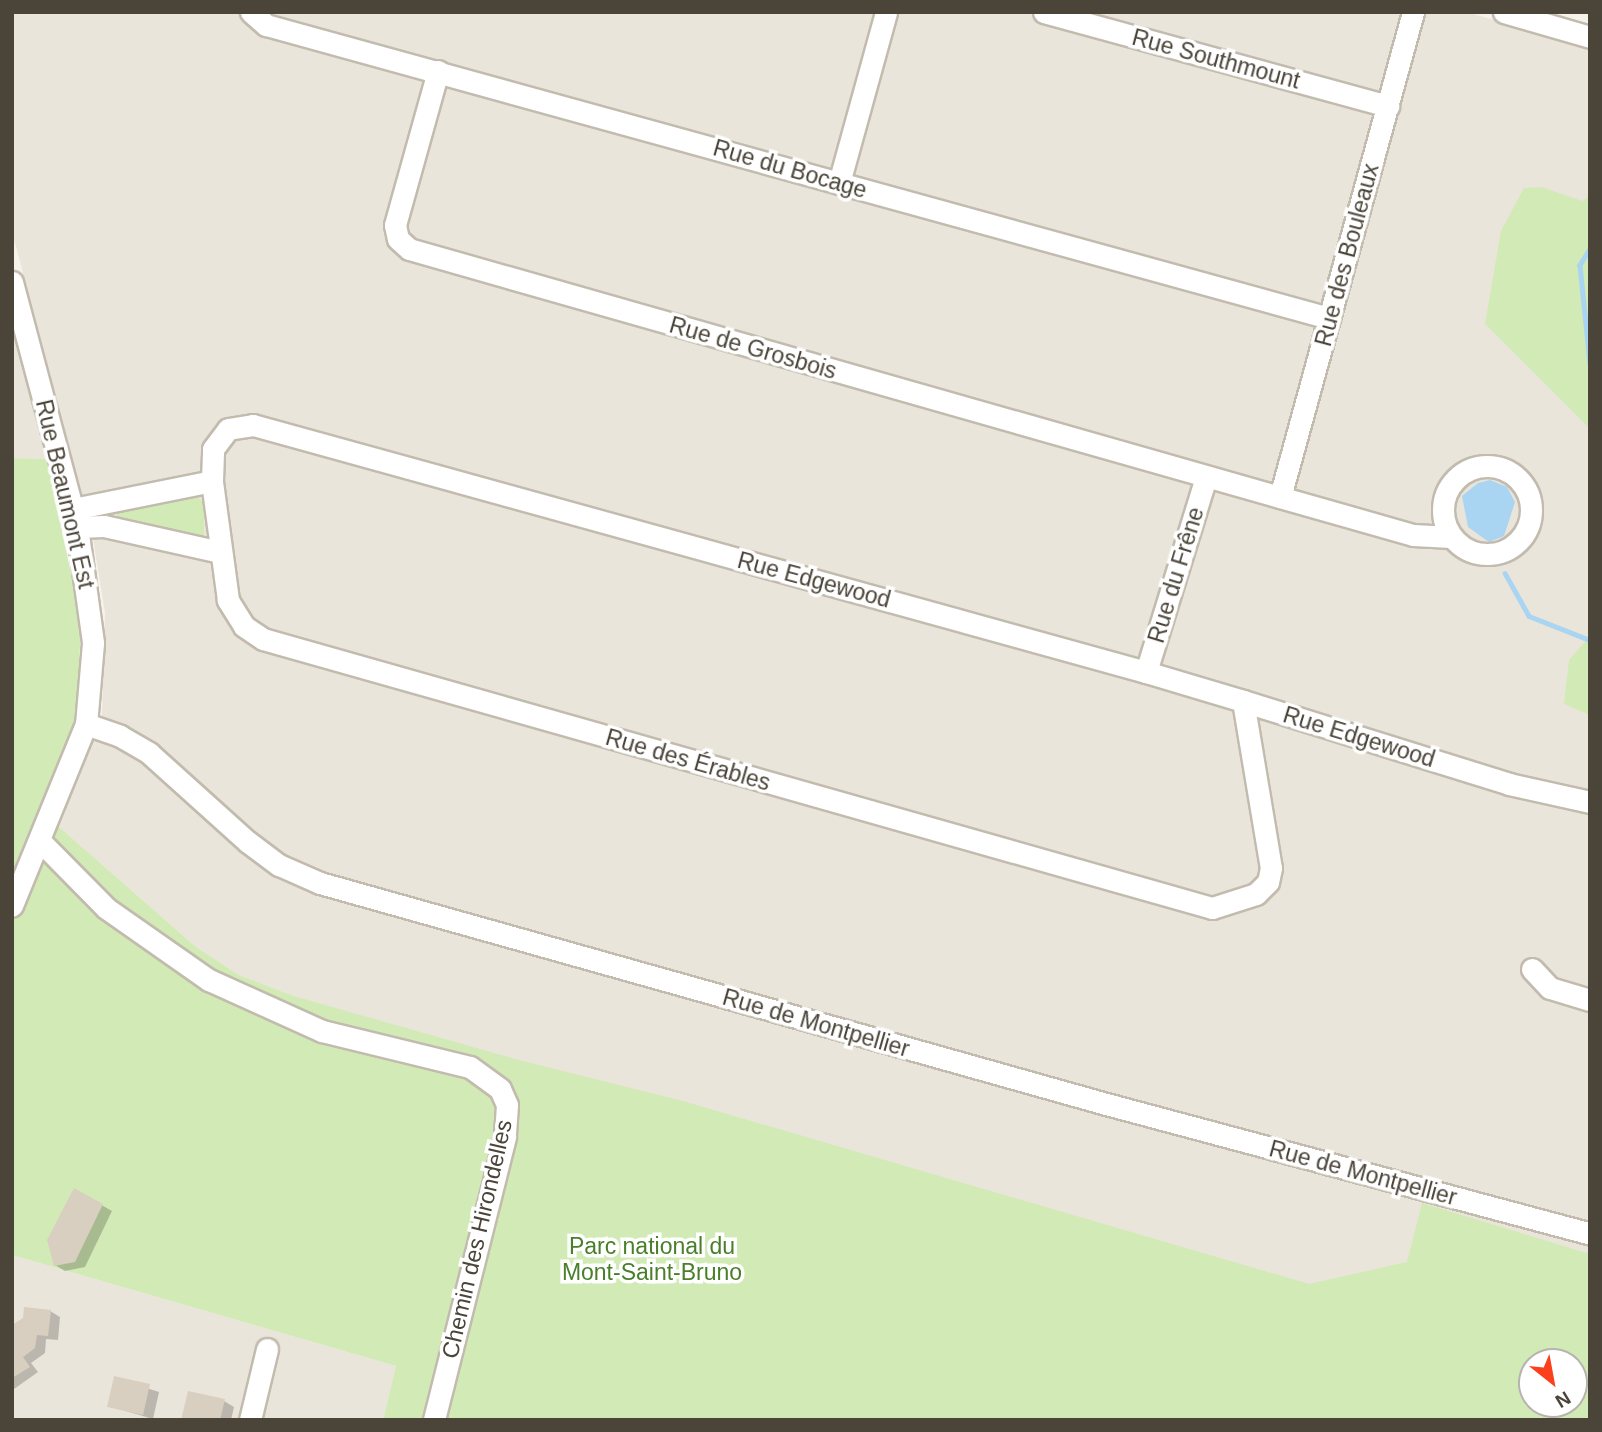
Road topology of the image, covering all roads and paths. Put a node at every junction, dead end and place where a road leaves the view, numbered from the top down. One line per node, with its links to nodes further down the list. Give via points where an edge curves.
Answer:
1 (886, 12): 9 (street)
2 (1044, 12): 8 (street, Rue Southmount)
3 (1413, 12): 8 (street, Rue des Bouleaux)
4 (1504, 12): 6 (street)
5 (251, 15): 7 (street, Rue du Bocage, via 266,25)
6 (1590, 37)
7 (438, 71): 9 (street, Rue du Bocage); 12 (street, Rue de Grosbois, via 395,225 398,239 409,249)
8 (1388, 106): 11 (street, Rue des Bouleaux)
9 (839, 183): 11 (street, Rue du Bocage)
10 (12, 282): 15 (street, Rue Beaumont Est)
11 (1329, 318): 14 (street, Rue des Bouleaux)
12 (1206, 477): 14 (street, Rue de Grosbois); 18 (street, Rue du Frêne)
13 (212, 481): 15 (street); 17 (street, Rue des Érables); 18 (street, Rue Edgewood, via 213,449 220,435 233,426 253,425)
14 (1280, 497): 16 (street, Rue de Grosbois, via 1413,535)
15 (75, 518): 17 (street); 20 (street, Rue Beaumont Est, via 93,643)
16 (1451, 537): 16 (street, via 1477,553 1507,549 1528,527 1531,512 1523,484 1501,467 1487,465 1461,473 1444,496 1442,509)
17 (220, 552): 19 (street, Rue des Érables, via 234,614 250,631 270,641 1212,908 1256,894 1268,882 1271,867)
18 (1146, 672): 19 (street, Rue Edgewood)
19 (1243, 701): 21 (street, Rue Edgewood, via 1509,784)
20 (86, 724): 22 (street, Rue Beaumont Est); 26 (street, Rue de Montpellier, via 149,753 248,842 279,865 320,883 1110,1105)
21 (1590, 802)
22 (40, 841): 23 (street, Rue Beaumont Est); 29 (street, Chemin des Hirondelles, via 106,908 209,980 322,1031 470,1067 500,1089 507,1105 505,1136)
23 (12, 905)
24 (1532, 969): 25 (street, via 1550,988)
25 (1590, 1000)
26 (1590, 1234)
27 (267, 1349): 28 (street)
28 (250, 1420)
29 (434, 1420)

